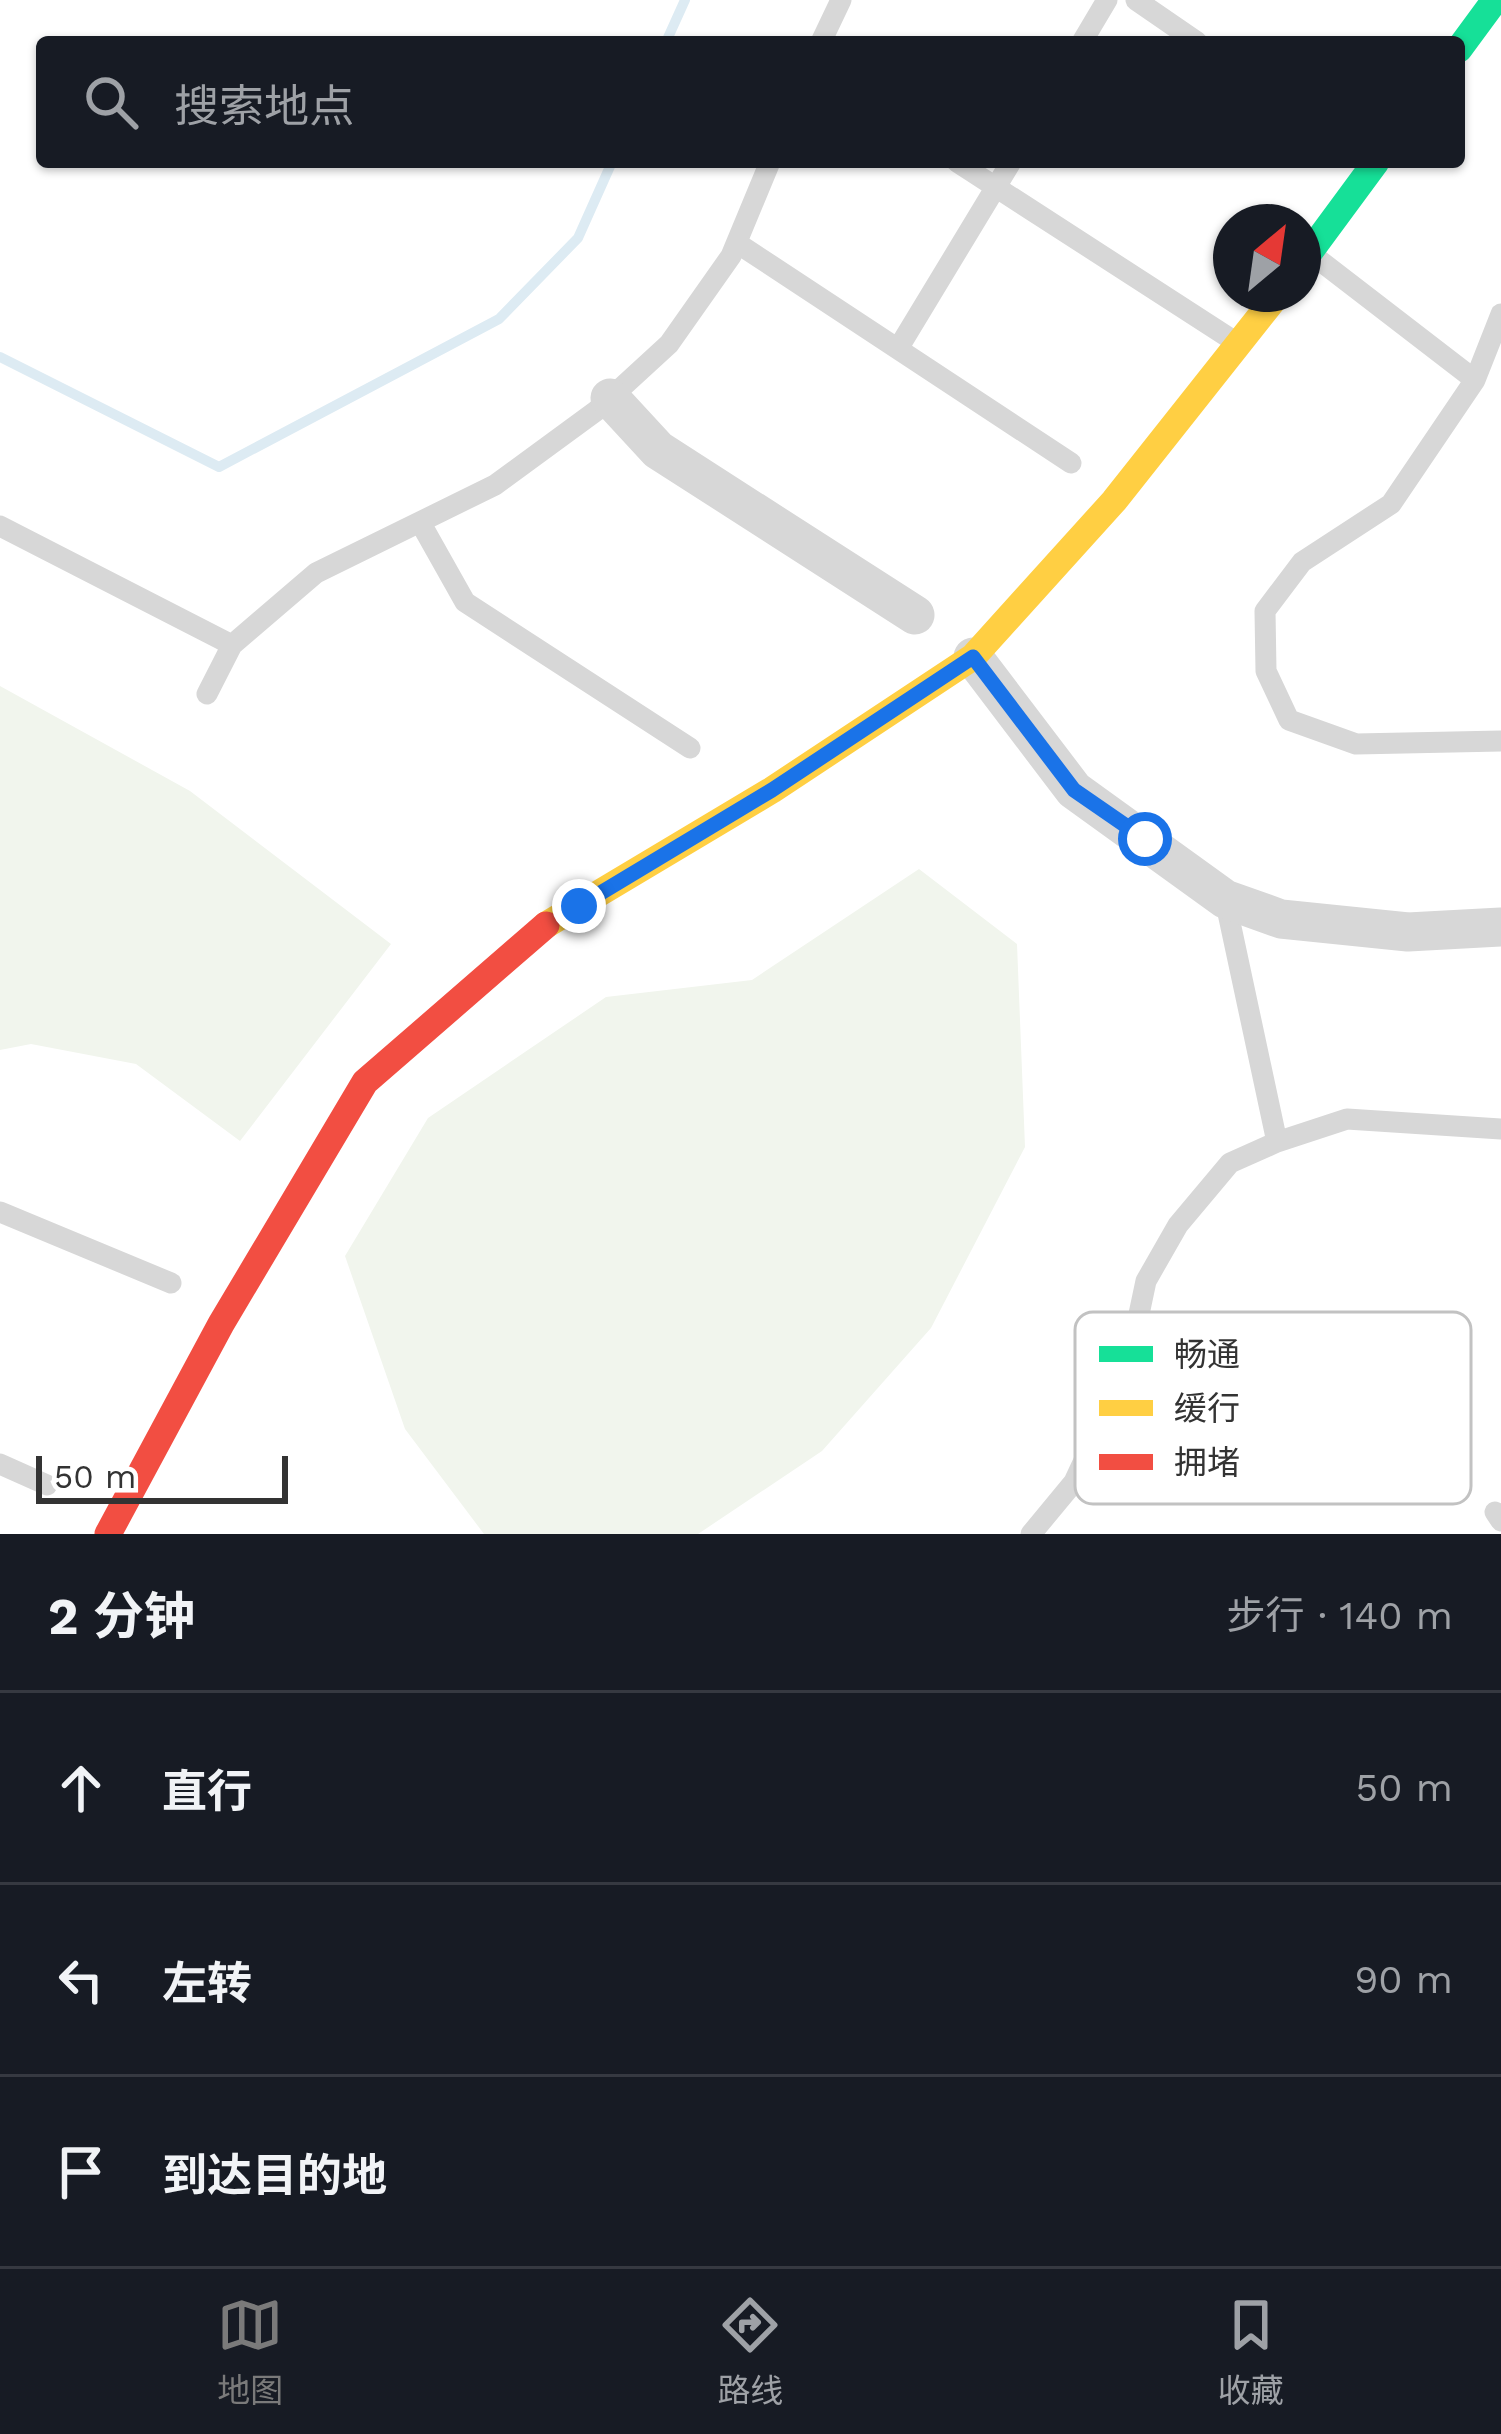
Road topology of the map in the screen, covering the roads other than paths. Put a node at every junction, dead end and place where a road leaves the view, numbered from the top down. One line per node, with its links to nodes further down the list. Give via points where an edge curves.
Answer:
1 (841, 0): 5 (lane)
2 (1107, 0): 6 (lane)
3 (1136, 0): 7 (lane)
4 (1495, 0): 8 (main road)
5 (824, 36)
6 (1086, 36)
7 (1187, 36)
8 (1465, 41)
9 (768, 168): 17 (lane)
10 (965, 168): 14 (lane)
11 (1008, 168): 14 (lane)
12 (1340, 168): 15 (main road)
13 (1372, 168): 16 (main road)
14 (995, 190): 22 (lane); 23 (lane)
15 (1314, 204)
16 (1321, 237)
17 (737, 243): 23 (lane); 25 (lane, via 669,344)
18 (1321, 268): 24 (lane)
19 (1243, 312): 22 (main road)
20 (1260, 312): 22 (main road)
21 (1501, 314): 24 (lane)
22 (1231, 340): 30 (main road, via 1114,501)
23 (899, 346): 26 (lane)
24 (1475, 380): 33 (lane, via 1391,504 1302,562 1265,611 1266,671 1289,720 1357,744)
25 (610, 398): 27 (lane, via 495,485); 29 (street, via 658,451)
26 (1071, 464)
27 (420, 522): 31 (lane, via 316,573); 34 (lane, via 465,602)
28 (0, 526): 31 (lane)
29 (914, 615)
30 (968, 643): 36 (street, via 1074,790); 49 (main road, via 772,790 540,929 365,1082)
31 (232, 645): 32 (lane)
32 (207, 694)
33 (1501, 741)
34 (690, 748)
35 (609, 855): 39 (main road, via 465,958 350,1063)
36 (1225, 899): 37 (street, via 1281,919 1408,932); 40 (lane)
37 (1501, 927)
38 (1501, 1129): 40 (lane, via 1347,1119)
39 (304, 1132)
40 (1277, 1142): 44 (lane, via 1230,1163 1178,1225 1146,1281)
41 (281, 1170): 48 (main road)
42 (0, 1212): 43 (lane)
43 (171, 1283)
44 (1139, 1312)
45 (0, 1464): 47 (lane)
46 (1075, 1480): 50 (lane)
47 (47, 1485)
48 (80, 1534)
49 (108, 1534)
50 (1031, 1534)

